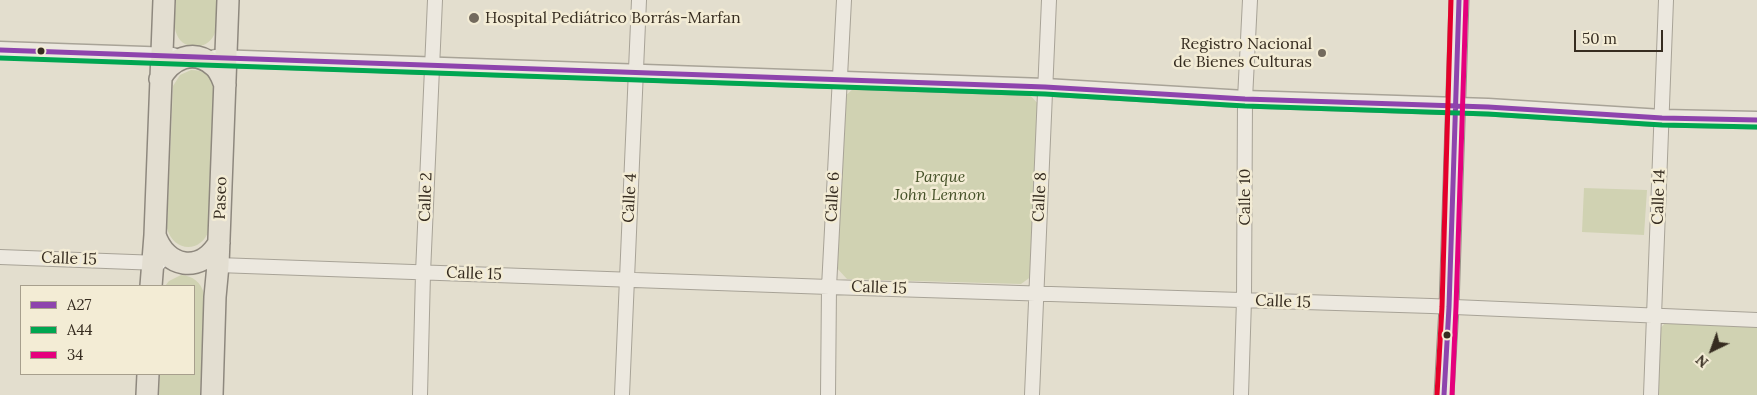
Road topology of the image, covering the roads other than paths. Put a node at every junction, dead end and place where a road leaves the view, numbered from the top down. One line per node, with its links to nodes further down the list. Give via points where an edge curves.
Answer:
1 (164, 0): 11 (main road)
2 (228, 0): 13 (main road, Paseo)
3 (435, 0): 14 (street, Calle 2)
4 (639, 0): 15 (street, Calle 4)
5 (844, 0): 17 (street, Calle 6)
6 (1049, 0): 19 (street, Calle 8)
7 (1250, 0): 20 (street, Calle 10)
8 (1459, 0): 21 (main road)
9 (1666, 0): 22 (street, Calle 14)
10 (0, 50): 11 (street)
11 (162, 55): 12 (street); 16 (main road)
12 (194, 57): 13 (street); 16 (main road, via 173,62); 18 (main road, via 214,65)
13 (226, 59): 14 (street); 18 (main road, Paseo)
14 (431, 66): 15 (street); 30 (street, Calle 2)
15 (636, 73): 17 (street); 31 (street, Calle 4)
16 (160, 79): 24 (main road)
17 (840, 80): 19 (street); 34 (street, Calle 6)
18 (225, 85): 25 (main road, Paseo)
19 (1046, 87): 20 (street); 35 (street, Calle 8)
20 (1245, 99): 21 (street); 37 (street, Calle 10)
21 (1456, 107): 22 (street); 38 (main road)
22 (1662, 118): 23 (street); 39 (street, Calle 14)
23 (1757, 120)
24 (155, 235): 27 (main road); 28 (main road, via 165,254)
25 (219, 243): 28 (main road, via 205,259); 29 (main road, Paseo)
26 (0, 257): 27 (street, Calle 15)
27 (153, 262): 28 (street, Calle 15); 32 (main road)
28 (187, 263): 29 (street, Calle 15)
29 (218, 264): 30 (street, Calle 15); 36 (main road, Paseo)
30 (423, 273): 31 (street, Calle 15); 44 (street, Calle 2)
31 (627, 279): 34 (street, Calle 15); 45 (street, Calle 4)
32 (152, 285)
33 (153, 285): 36 (main road, via 163,275 186,270 204,278)
34 (828, 287): 35 (street, Calle 15); 46 (street, Calle 6)
35 (1036, 293): 37 (street, Calle 15); 47 (street, Calle 8)
36 (214, 297): 43 (main road, Paseo)
37 (1244, 300): 38 (street, Calle 15); 48 (street, Calle 10)
38 (1449, 307): 39 (street, Calle 15); 49 (main road)
39 (1654, 316): 40 (street, Calle 15); 50 (street, Calle 14)
40 (1757, 320)
41 (148, 375): 42 (main road)
42 (147, 395)
43 (212, 395)
44 (420, 395)
45 (622, 395)
46 (828, 395)
47 (1032, 395)
48 (1240, 395)
49 (1444, 395)
50 (1651, 395)

